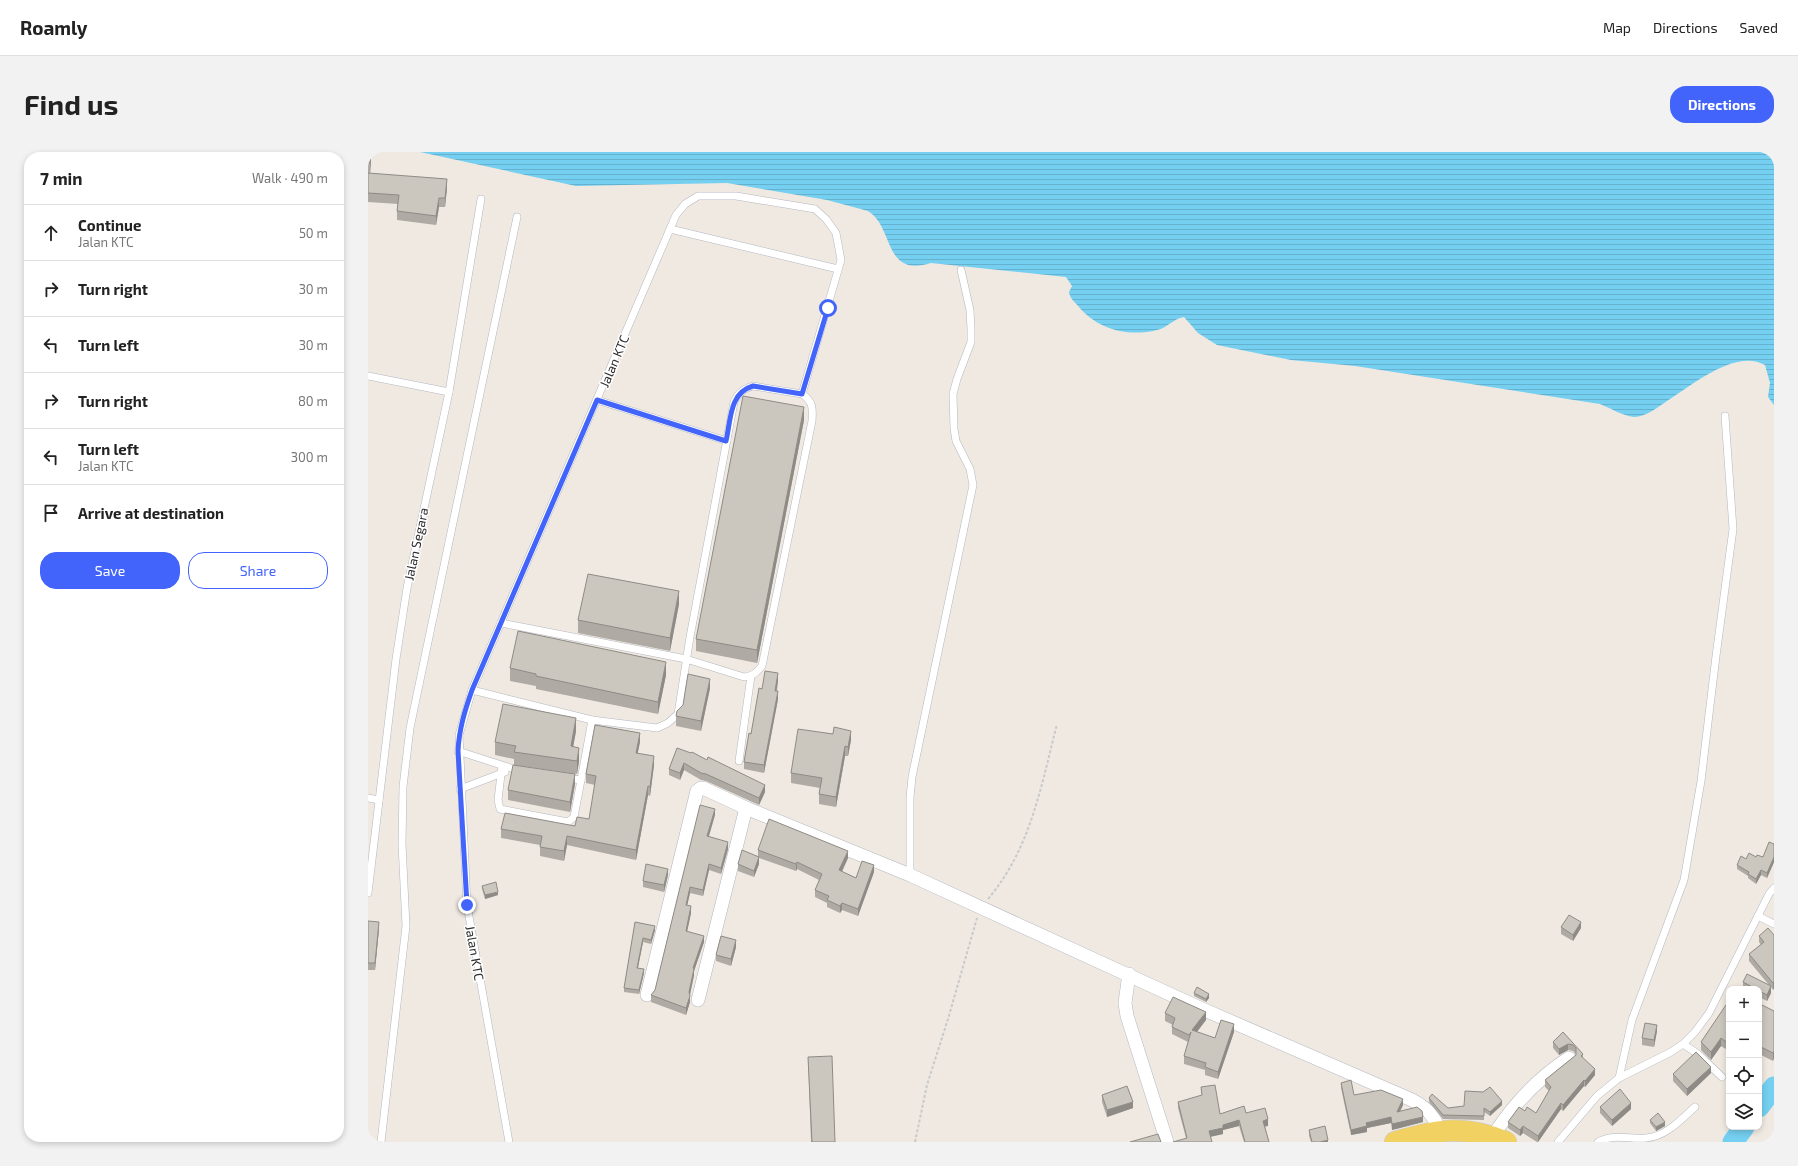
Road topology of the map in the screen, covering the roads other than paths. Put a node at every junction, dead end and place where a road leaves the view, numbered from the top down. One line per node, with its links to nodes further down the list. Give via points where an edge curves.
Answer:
1 (482, 199): 7 (lane, Jalan Segara)
2 (517, 217): 44 (lane, via 410,728 403,787 402,844 406,926)
3 (670, 229): 4 (lane); 4 (lane, Jalan KTC, via 676,215 685,204 698,196 736,196 815,209 836,233 841,260); 9 (lane, Jalan KTC)
4 (838, 269): 8 (lane, Jalan KTC)
5 (961, 270): 29 (lane, via 972,330 953,394 954,430 956,441 970,469 973,485 912,777)
6 (368, 376): 7 (lane)
7 (449, 392): 27 (lane, Jalan Segara, via 407,588)
8 (802, 394): 11 (lane, via 753,386 745,388 734,402); 14 (lane, via 809,398 812,405 812,421 762,666)
9 (597, 400): 11 (lane); 12 (lane, Jalan KTC)
10 (1724, 416): 40 (lane, via 1733,529 1701,781 1684,880 1632,1020)
11 (726, 441): 13 (lane)
12 (501, 623): 13 (lane); 15 (lane, Jalan KTC)
13 (686, 660): 14 (lane, via 744,677); 16 (lane, via 678,714 668,723 657,728)
14 (751, 676): 18 (lane)
15 (472, 690): 16 (lane); 17 (lane, Jalan KTC, via 461,723)
16 (592, 720): 24 (lane)
17 (458, 751): 19 (lane); 25 (lane, Jalan KTC)
18 (739, 761)
19 (502, 766): 20 (lane); 22 (lane)
20 (513, 770): 21 (lane); 22 (lane)
21 (531, 773)
22 (501, 774): 24 (lane, via 498,800 500,809 568,822 574,817); 25 (lane)
23 (562, 777): 24 (lane)
24 (581, 780)
25 (460, 789): 45 (lane, Jalan KTC, via 467,905)
26 (368, 798): 27 (lane)
27 (379, 800): 31 (lane, Jalan Segara)
28 (746, 808): 29 (street); 35 (street, via 703,788 697,791); 36 (street)
29 (910, 875): 34 (street)
30 (1774, 888): 32 (lane)
31 (368, 893)
32 (1758, 916): 33 (lane); 37 (lane, via 1709,1013)
33 (1774, 924)
34 (1129, 974): 42 (street, via 1421,1105 1435,1118); 46 (street, via 1124,1004)
35 (647, 995)
36 (698, 1000)
37 (1683, 1044): 39 (lane, via 1698,1054); 40 (lane)
38 (1570, 1058): 43 (street, via 1533,1086 1505,1117)
39 (1722, 1077)
40 (1619, 1078): 48 (lane, via 1589,1104)
41 (1695, 1107): 49 (lane, via 1655,1137 1614,1137)
42 (1440, 1131): 43 (main road, via 1468,1131); 47 (main road)
43 (1499, 1139)
44 (381, 1142)
45 (509, 1142)
46 (1168, 1142)
47 (1395, 1142)
48 (1558, 1142)
49 (1598, 1142)

